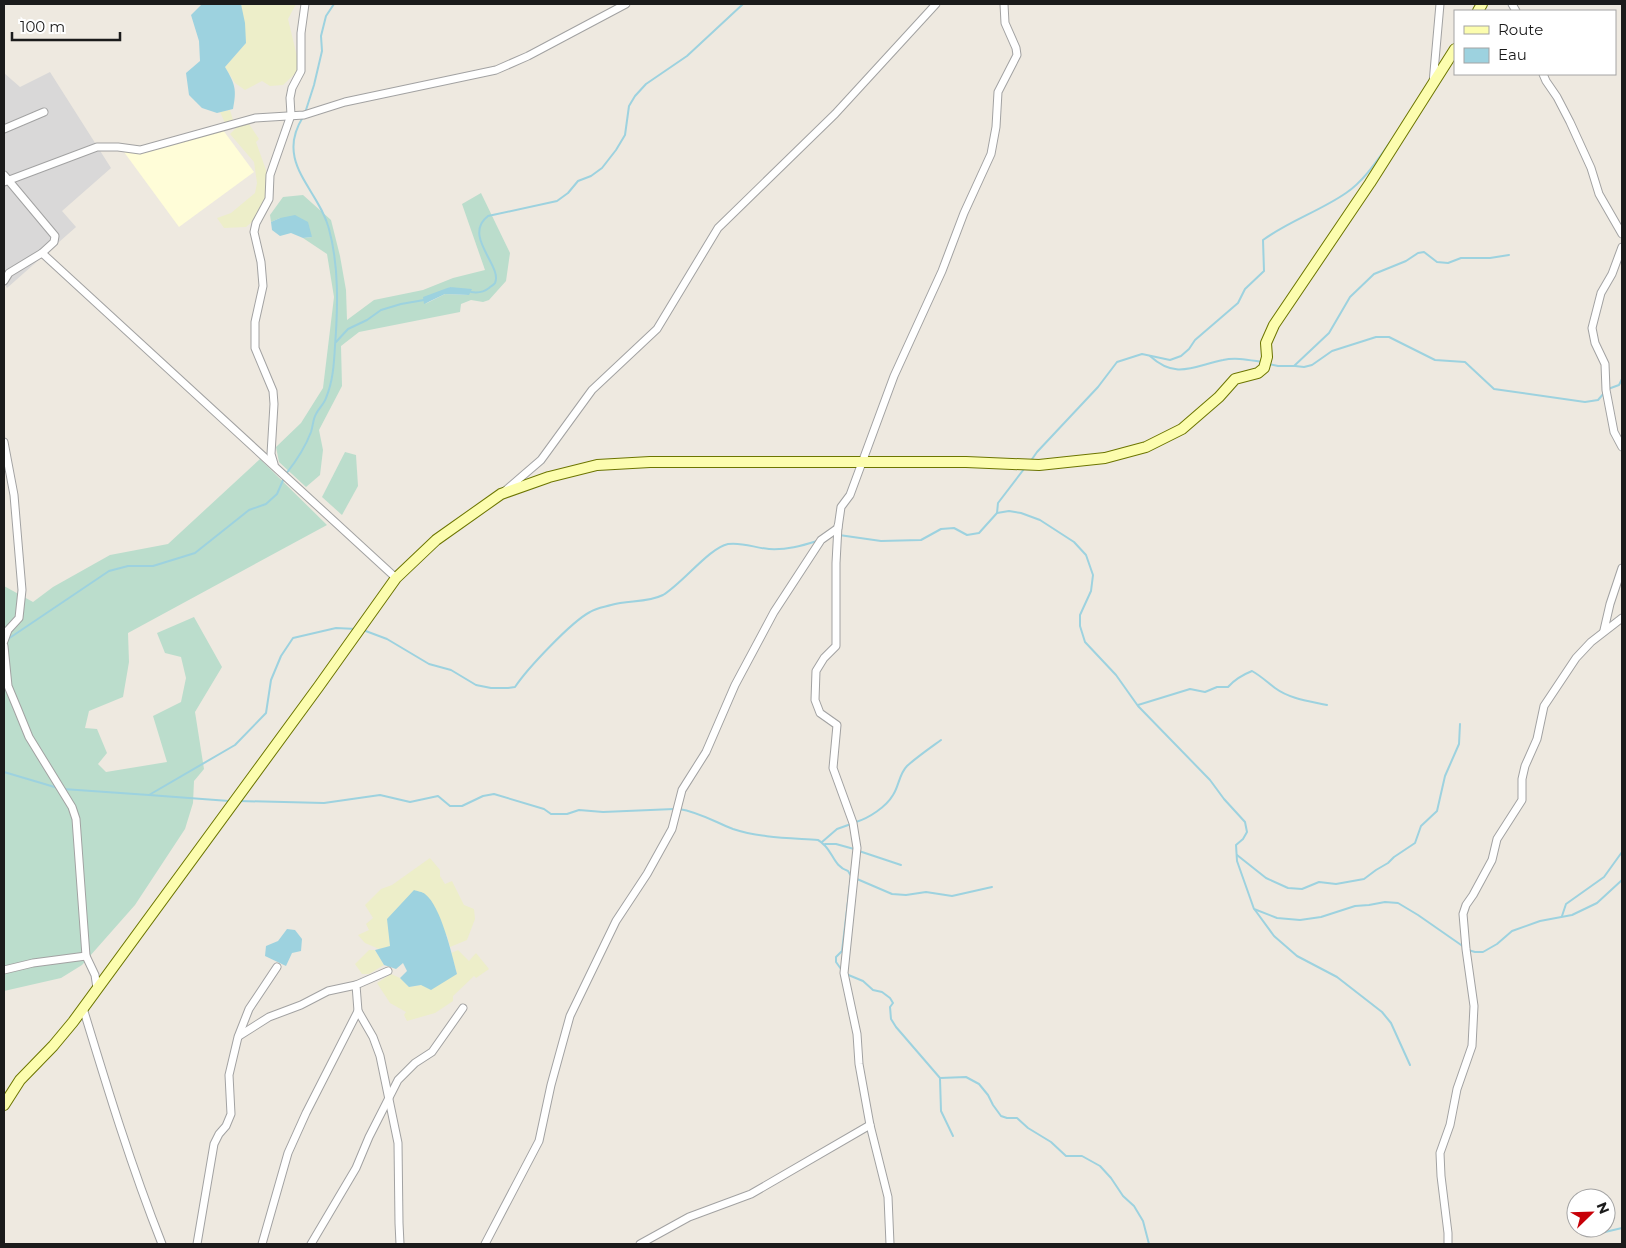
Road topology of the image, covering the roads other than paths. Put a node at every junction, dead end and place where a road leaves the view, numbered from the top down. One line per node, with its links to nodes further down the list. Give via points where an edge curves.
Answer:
1 (305, 4): 10 (street, via 301,71 292,88)
2 (626, 4): 10 (street, via 496,70)
3 (936, 4): 23 (street, via 836,114 718,228 657,329 592,390 541,460)
4 (1004, 4): 21 (street, via 1005,23 1017,55 998,92 991,154 894,376)
5 (1440, 4): 8 (street)
6 (1454, 51): 8 (street)
7 (1544, 75): 13 (street, via 1570,122 1599,194)
8 (1433, 83): 21 (street, via 1274,325 1266,342 1264,368 1258,373 1235,379 1182,429 1146,447 1105,458 1039,465)
9 (44, 112): 11 (street)
10 (291, 115): 12 (street, via 255,118 140,150 97,147); 22 (street, via 270,175 269,199 254,232 263,286 255,322 255,348 273,391 271,454)
11 (4, 129)
12 (5, 179): 15 (street, via 55,236 54,242)
13 (1622, 234)
14 (1622, 247): 20 (street, via 1601,293 1592,328 1605,364 1614,432)
15 (42, 253): 17 (street); 22 (street)
16 (4, 266): 17 (street)
17 (9, 274): 18 (street)
18 (4, 281)
19 (4, 442): 29 (street, via 14,495 22,590 19,618 8,630)
20 (1622, 447)
21 (861, 462): 23 (street, via 597,465); 24 (street, via 850,495 842,507)
22 (274, 464): 26 (street)
23 (501, 494): 26 (street, via 436,540)
24 (838, 526): 43 (street, via 836,646 816,671 815,700 820,714 837,725 833,768 853,823 857,848 844,973 857,1034); 49 (street, via 821,540 774,612 735,684 706,752 682,790 672,829 616,921 570,1016 539,1141)
25 (1622, 568): 28 (street)
26 (396, 578): 36 (street)
27 (1622, 618): 28 (street)
28 (1604, 630): 52 (street, via 1576,658 1544,706 1537,739 1522,778 1522,800 1498,839 1492,860 1466,905 1463,922 1474,1006 1472,1046 1456,1088 1450,1125 1440,1153)
29 (4, 641)
30 (4, 646): 31 (street, via 8,686 29,737 76,819)
31 (86, 956): 33 (street); 36 (street)
32 (276, 967): 40 (street, via 249,1009)
33 (4, 970)
34 (388, 971): 35 (street)
35 (356, 985): 39 (street); 40 (street, via 328,991 270,1017)
36 (97, 988): 37 (street)
37 (83, 1008): 42 (street, via 20,1080); 44 (street, via 116,1120)
38 (463, 1008): 41 (street, via 432,1052 398,1080)
39 (358, 1011): 41 (street, via 380,1056); 46 (street, via 288,1153)
40 (238, 1037): 45 (street, via 229,1075 231,1114 214,1144)
41 (388, 1099): 47 (street, via 356,1168); 48 (street, via 398,1144)
42 (4, 1105)
43 (870, 1125): 50 (street, via 751,1194 689,1216); 51 (street, via 888,1197)
44 (162, 1244)
45 (197, 1244)
46 (262, 1244)
47 (311, 1244)
48 (400, 1244)
49 (485, 1244)
50 (640, 1244)
51 (890, 1244)
52 (1448, 1244)

